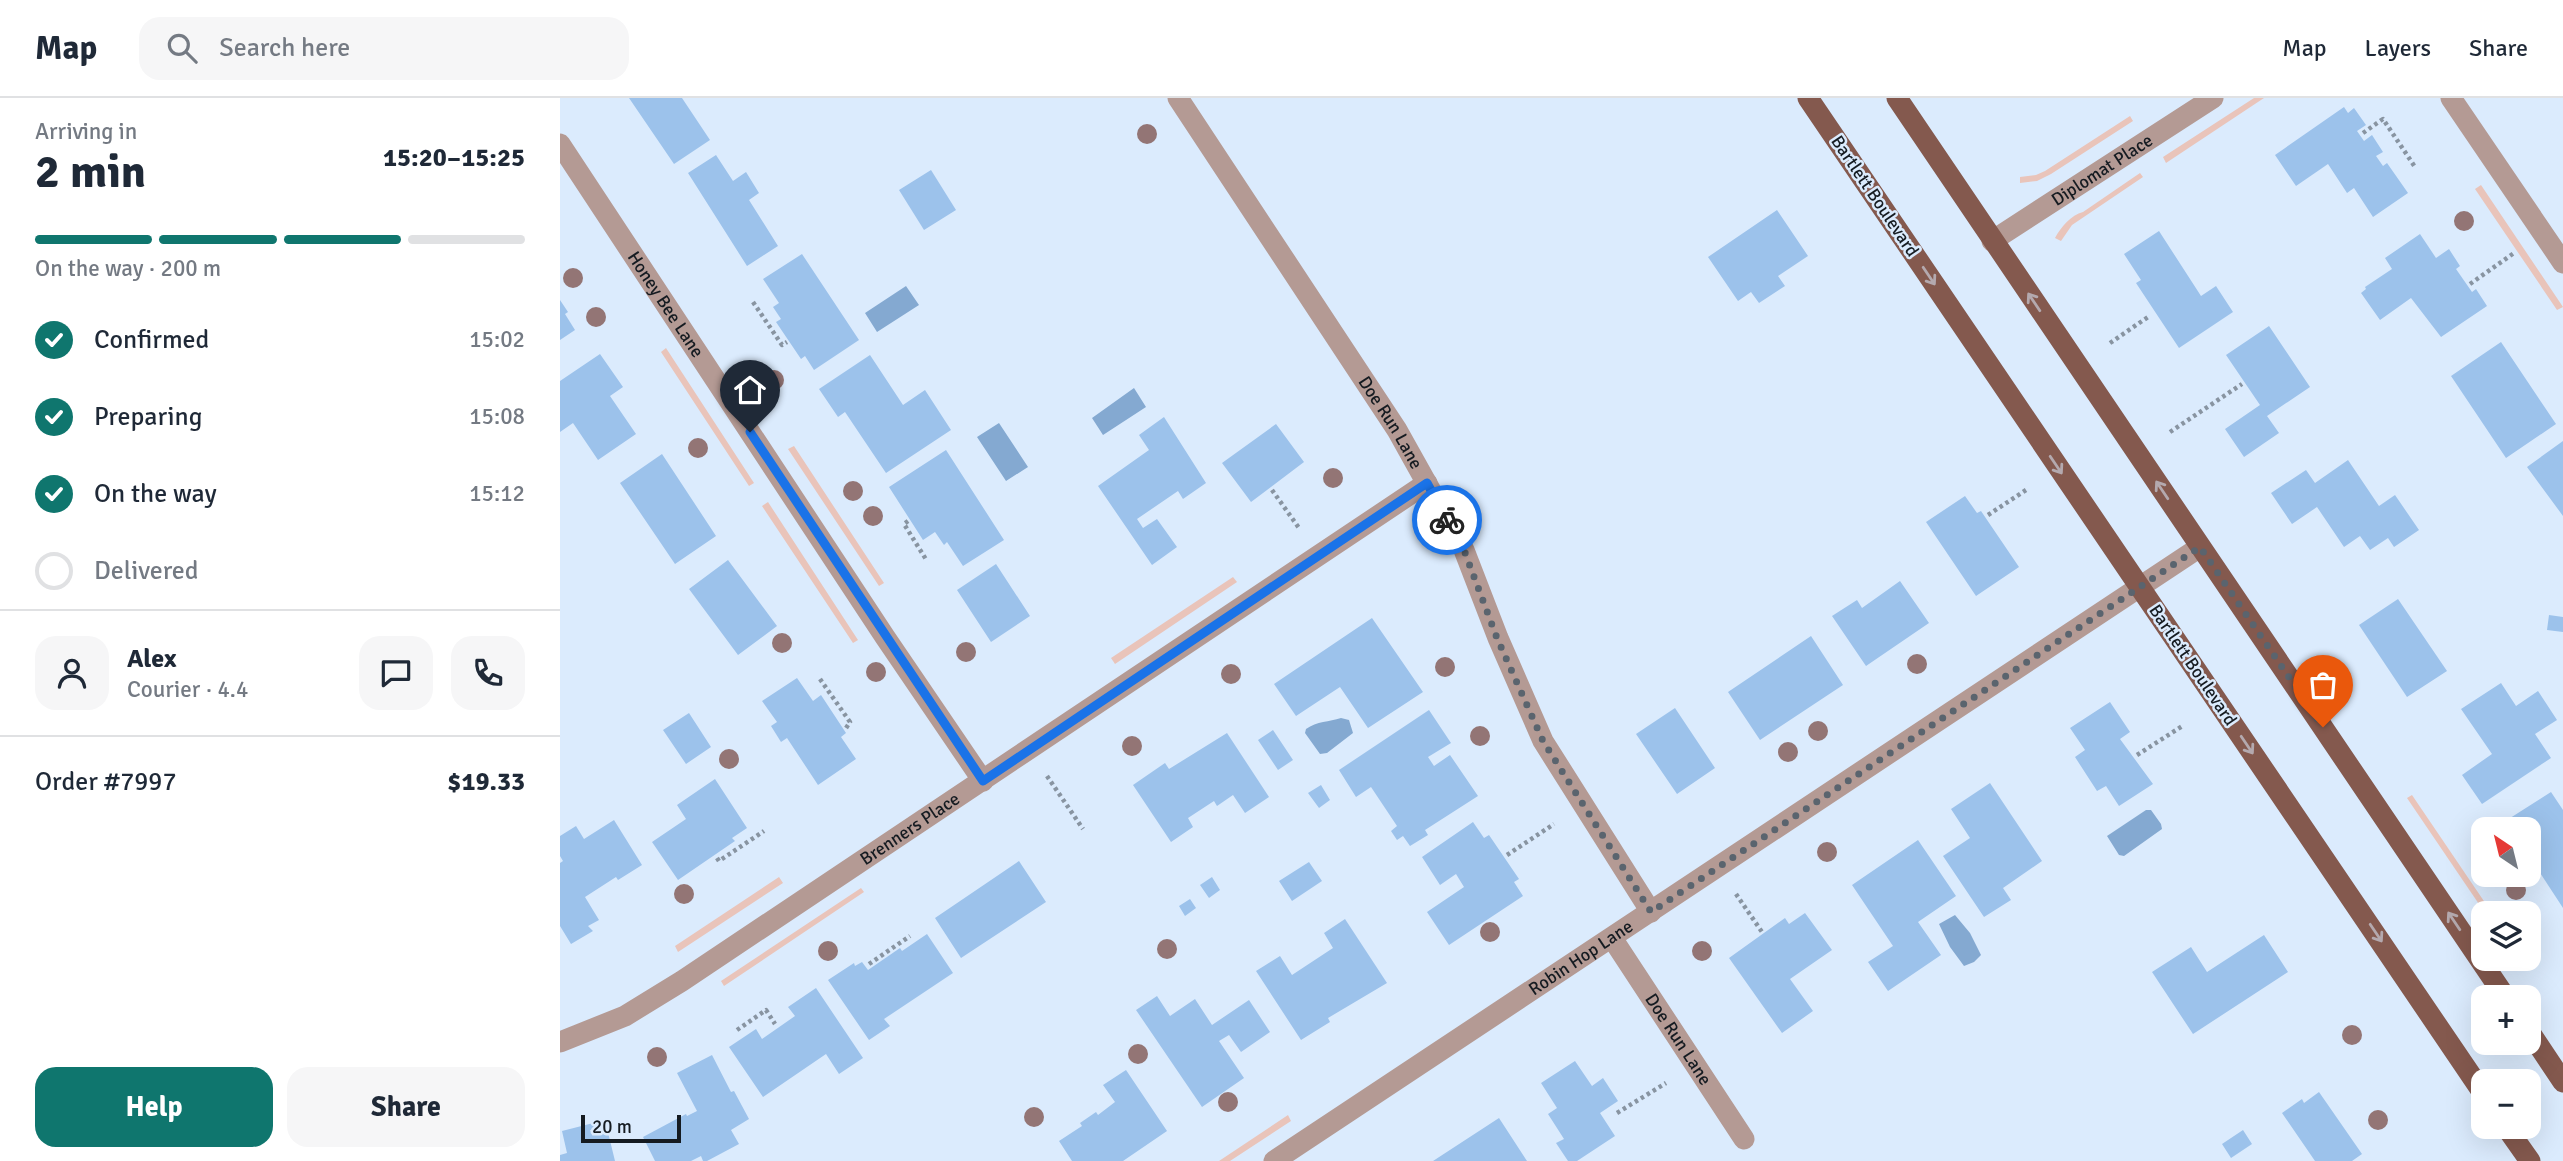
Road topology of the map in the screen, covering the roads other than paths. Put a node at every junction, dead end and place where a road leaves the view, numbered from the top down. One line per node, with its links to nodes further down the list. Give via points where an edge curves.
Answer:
1 (1178, 98): 9 (street, Doe Run Lane, via 1397,430)
2 (1808, 98): 11 (main road, Bartlett Boulevard, one-way to 11)
3 (1897, 98): 7 (main road)
4 (2213, 98): 7 (street, Diplomat Place)
5 (2451, 98): 8 (street)
6 (560, 144): 12 (street, Honey Bee Lane)
7 (1993, 241): 10 (main road, one-way to 7)
8 (2563, 263)
9 (1427, 483): 12 (street, Brenners Place); 13 (street, Doe Run Lane, via 1464,550 1543,741)
10 (2200, 547): 11 (street, Robin Hop Lane); 15 (main road, one-way to 10)
11 (2139, 588): 13 (street, Robin Hop Lane); 18 (main road, Bartlett Boulevard, one-way to 18)
12 (983, 781): 16 (street, Brenners Place, via 649,1002)
13 (1651, 912): 14 (street, Robin Hop Lane)
14 (1612, 938): 20 (street, Doe Run Lane); 22 (street, Robin Hop Lane)
15 (2497, 985)
16 (560, 1042)
17 (2541, 1049): 19 (main road)
18 (2471, 1075)
19 (2563, 1082)
20 (1744, 1139)
21 (2515, 1139): 23 (main road)
22 (1274, 1161)
23 (2530, 1161)

